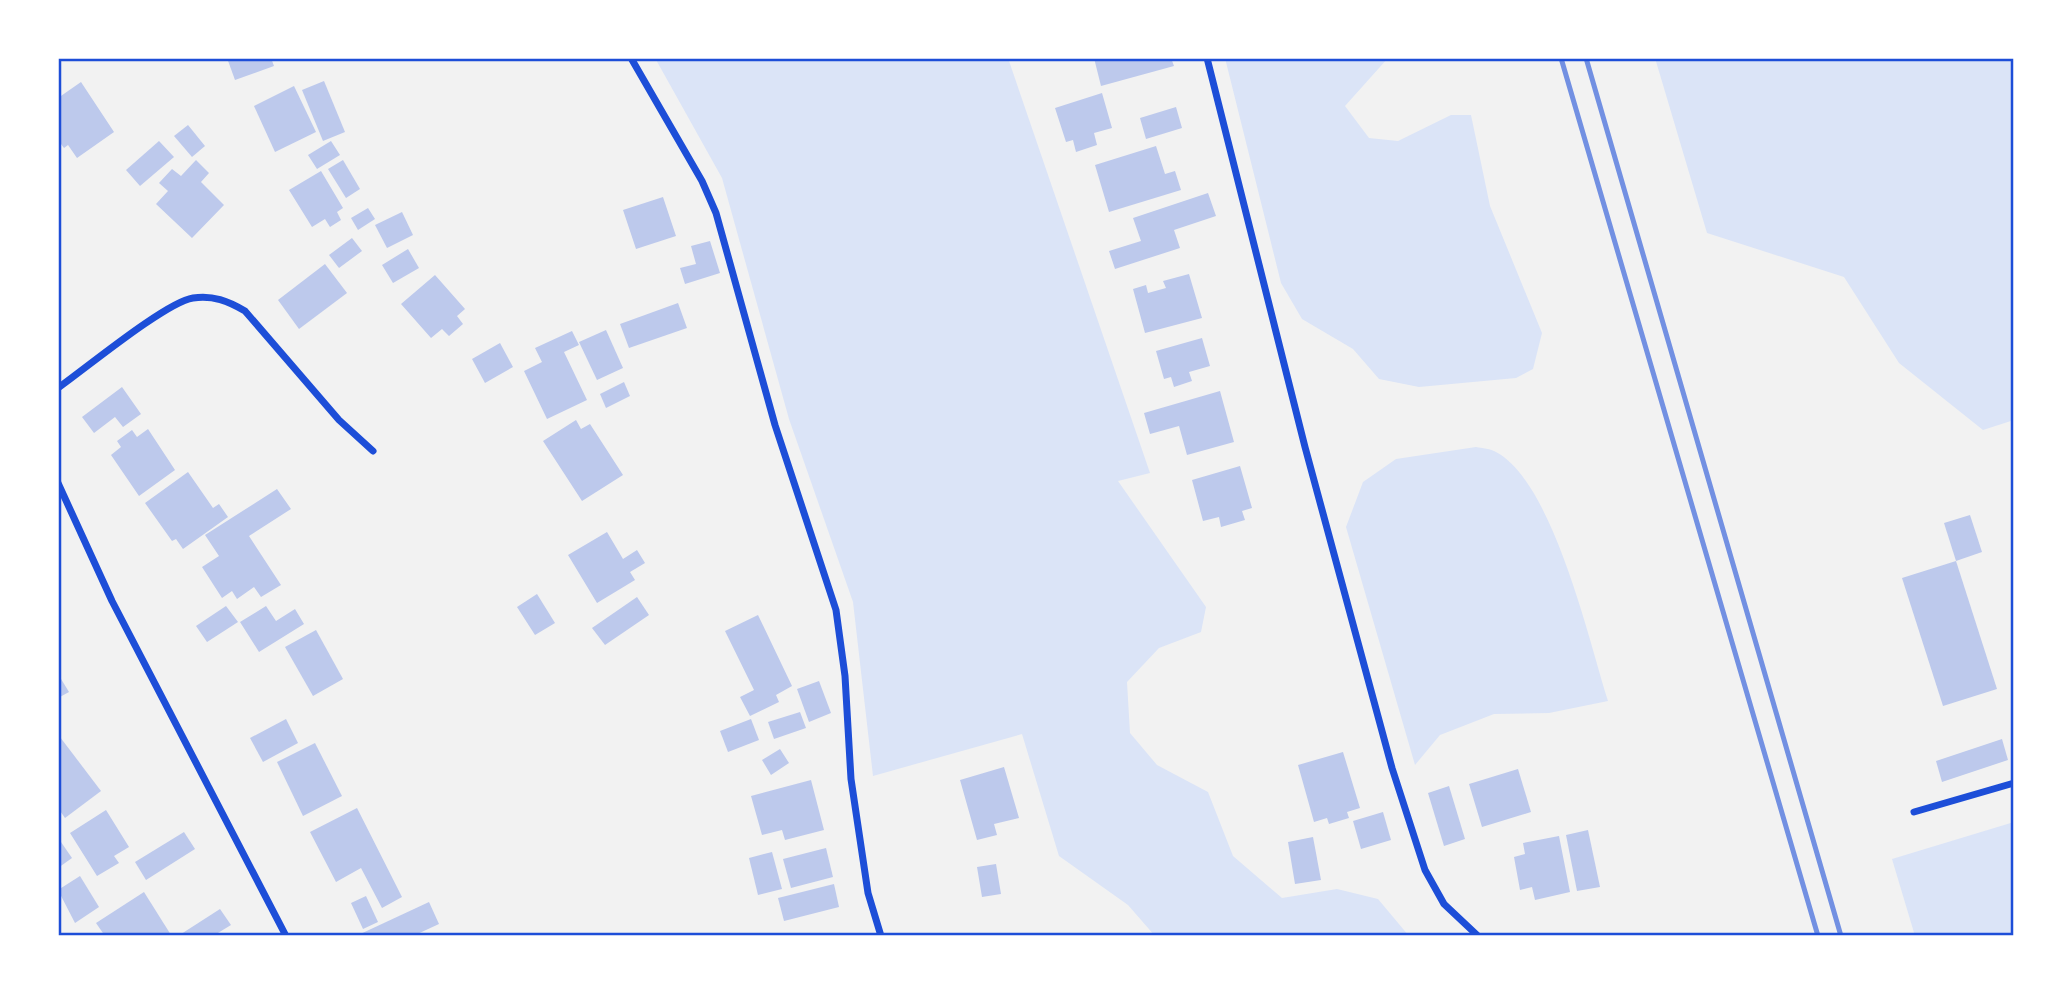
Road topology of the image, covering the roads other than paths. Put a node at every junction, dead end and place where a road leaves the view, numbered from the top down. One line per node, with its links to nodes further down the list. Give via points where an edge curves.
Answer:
1 (631, 58): 9 (street, via 716,213 775,425 836,610 851,779 868,893)
2 (1207, 58): 10 (street, via 1392,768 1425,870 1444,904)
3 (58, 388): 4 (street, via 169,308 191,298 219,299 244,312 339,420)
4 (373, 451)
5 (58, 483): 8 (street, via 112,601)
6 (2014, 783): 7 (street)
7 (1914, 812)
8 (286, 936)
9 (881, 936)
10 (1478, 936)

